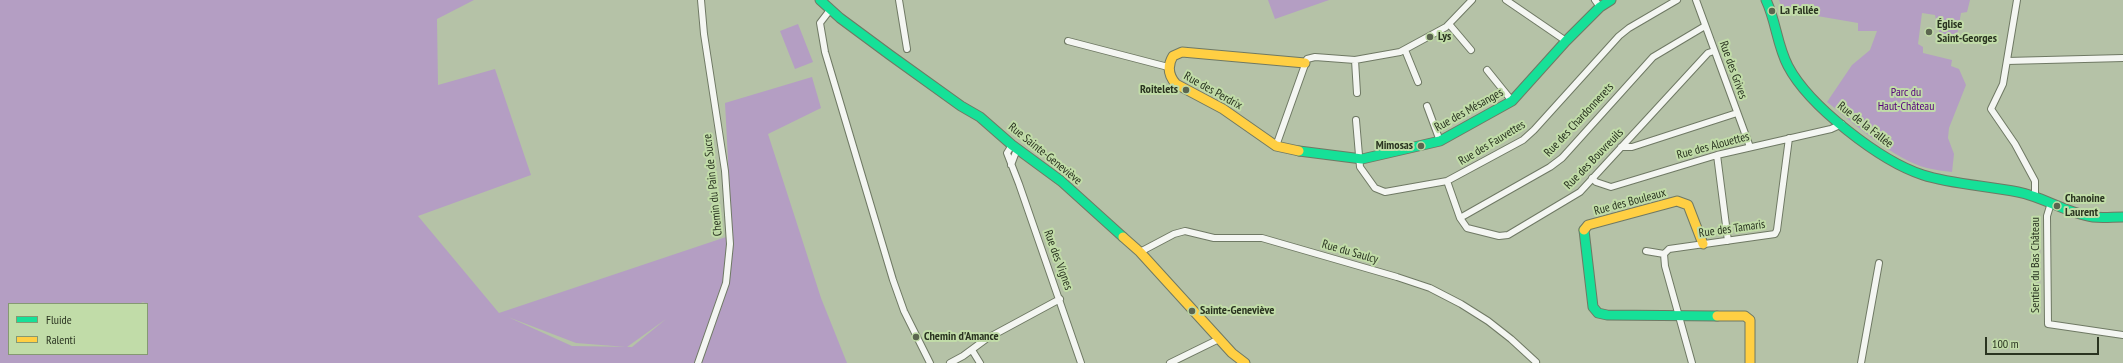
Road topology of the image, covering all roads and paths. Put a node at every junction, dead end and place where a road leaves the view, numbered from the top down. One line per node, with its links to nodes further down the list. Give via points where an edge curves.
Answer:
1 (701, 0): 61 (street, Chemin du Pain de Sucre, via 725,171 730,244 726,283)
2 (820, 0): 12 (street, Rue Sainte-Geneviève)
3 (899, 0): 17 (street)
4 (1472, 0): 13 (street)
5 (1506, 0): 16 (street)
6 (1611, 0): 11 (street, Rue des Mésanges)
7 (1677, 0): 43 (street, Rue des Fauvettes, via 1619,36 1523,140)
8 (1696, 0): 14 (street, Rue des Grives)
9 (1766, 0): 33 (street, Rue de la Fallée, via 1772,11 1780,46 1792,72 1811,97)
10 (2017, 0): 23 (street)
11 (1598, 4): 16 (street, Rue des Mésanges)
12 (830, 10): 37 (street, Rue Sainte-Geneviève, via 930,84 980,117); 62 (street, via 820,23 826,52 892,280)
13 (1449, 24): 18 (street); 19 (street)
14 (1705, 26): 20 (street, Rue des Grives); 46 (street, Rue des Chardonnerets, via 1652,57 1562,158)
15 (1068, 41): 25 (street)
16 (1566, 41): 29 (street, Rue des Mésanges)
17 (907, 49)
18 (1405, 50): 22 (street); 27 (street)
19 (1471, 50)
20 (1714, 51): 31 (street, Rue des Grives); 38 (street, Rue des Bouvreuils, via 1708,52)
21 (2123, 58): 23 (street)
22 (1355, 60): 24 (street, via 1312,57); 28 (street)
23 (2007, 61): 44 (street, via 2003,84 1991,109 2015,144 2035,181)
24 (1304, 62): 25 (street, Rue des Perdrix, via 1182,52 1172,56); 36 (street)
25 (1168, 67): 36 (street, Rue des Perdrix, via 1171,80 1176,84 1224,109)
26 (1487, 70): 29 (street)
27 (1418, 82)
28 (1357, 93)
29 (1512, 101): 35 (street, Rue des Mésanges)
30 (1427, 106): 35 (street)
31 (1737, 113): 38 (street, via 1632,147); 39 (street, Rue des Grives)
32 (1356, 120): 41 (street)
33 (1842, 124): 34 (street, Rue des Alouettes, via 1831,129); 44 (street, Rue de la Fallée, via 1868,145 1911,171)
34 (1789, 138): 39 (street, Rue des Alouettes); 48 (street, Rue des Tamaris, via 1777,230 1771,235)
35 (1440, 141): 41 (street, Rue des Mésanges)
36 (1276, 146): 41 (street, Rue des Mésanges, via 1287,150)
37 (1014, 147): 51 (street, Rue Sainte-Geneviève, via 1061,181); 54 (street, Rue des Vignes, via 1011,166)
38 (1621, 147): 42 (street, Rue des Bouvreuils)
39 (1750, 147): 40 (street, Rue des Alouettes)
40 (1717, 155): 42 (street, Rue des Alouettes, via 1611,187); 48 (street)
41 (1359, 159): 43 (street, Rue des Fauvettes, via 1360,167 1380,191)
42 (1592, 178): 46 (street, Rue des Bouvreuils, via 1574,198 1504,236 1467,228)
43 (1447, 181): 46 (street)
44 (2035, 196): 45 (street, Rue de la Fallée)
45 (2051, 203): 47 (street, Rue de la Fallée, via 2093,217); 56 (street, Sentier du Bas Château, via 2047,216 2047,322 2051,326)
46 (1460, 218)
47 (2123, 218)
48 (1728, 241): 49 (street, Rue des Tamaris)
49 (1703, 244): 52 (street, Rue des Tamaris, via 1669,249); 55 (street, Rue des Bouleaux, via 1688,205 1680,201 1588,225 1583,232 1593,307 1596,311 1607,315)
50 (1646, 251): 52 (street)
51 (1140, 252): 57 (street, Rue Sainte-Geneviève); 60 (street, Rue du Saulcy, via 1185,231 1214,238 1262,238 1430,288 1488,321)
52 (1664, 254): 55 (street)
53 (1879, 263): 71 (street)
54 (1060, 299): 58 (street, via 986,339); 65 (street, Rue des Vignes)
55 (1679, 315): 69 (street); 70 (street, via 1748,318 1751,324)
56 (2123, 335)
57 (1218, 339): 59 (street, Rue Sainte-Geneviève); 66 (street)
58 (972, 350): 63 (street); 64 (street)
59 (1232, 353): 67 (street, Rue Sainte-Geneviève); 68 (street, Rue Sainte-Geneviève)
60 (1536, 362)
61 (698, 363)
62 (930, 363)
63 (950, 363)
64 (980, 363)
65 (1081, 363)
66 (1170, 363)
67 (1238, 363)
68 (1245, 363)
69 (1692, 363)
70 (1750, 363)
71 (1861, 363)

